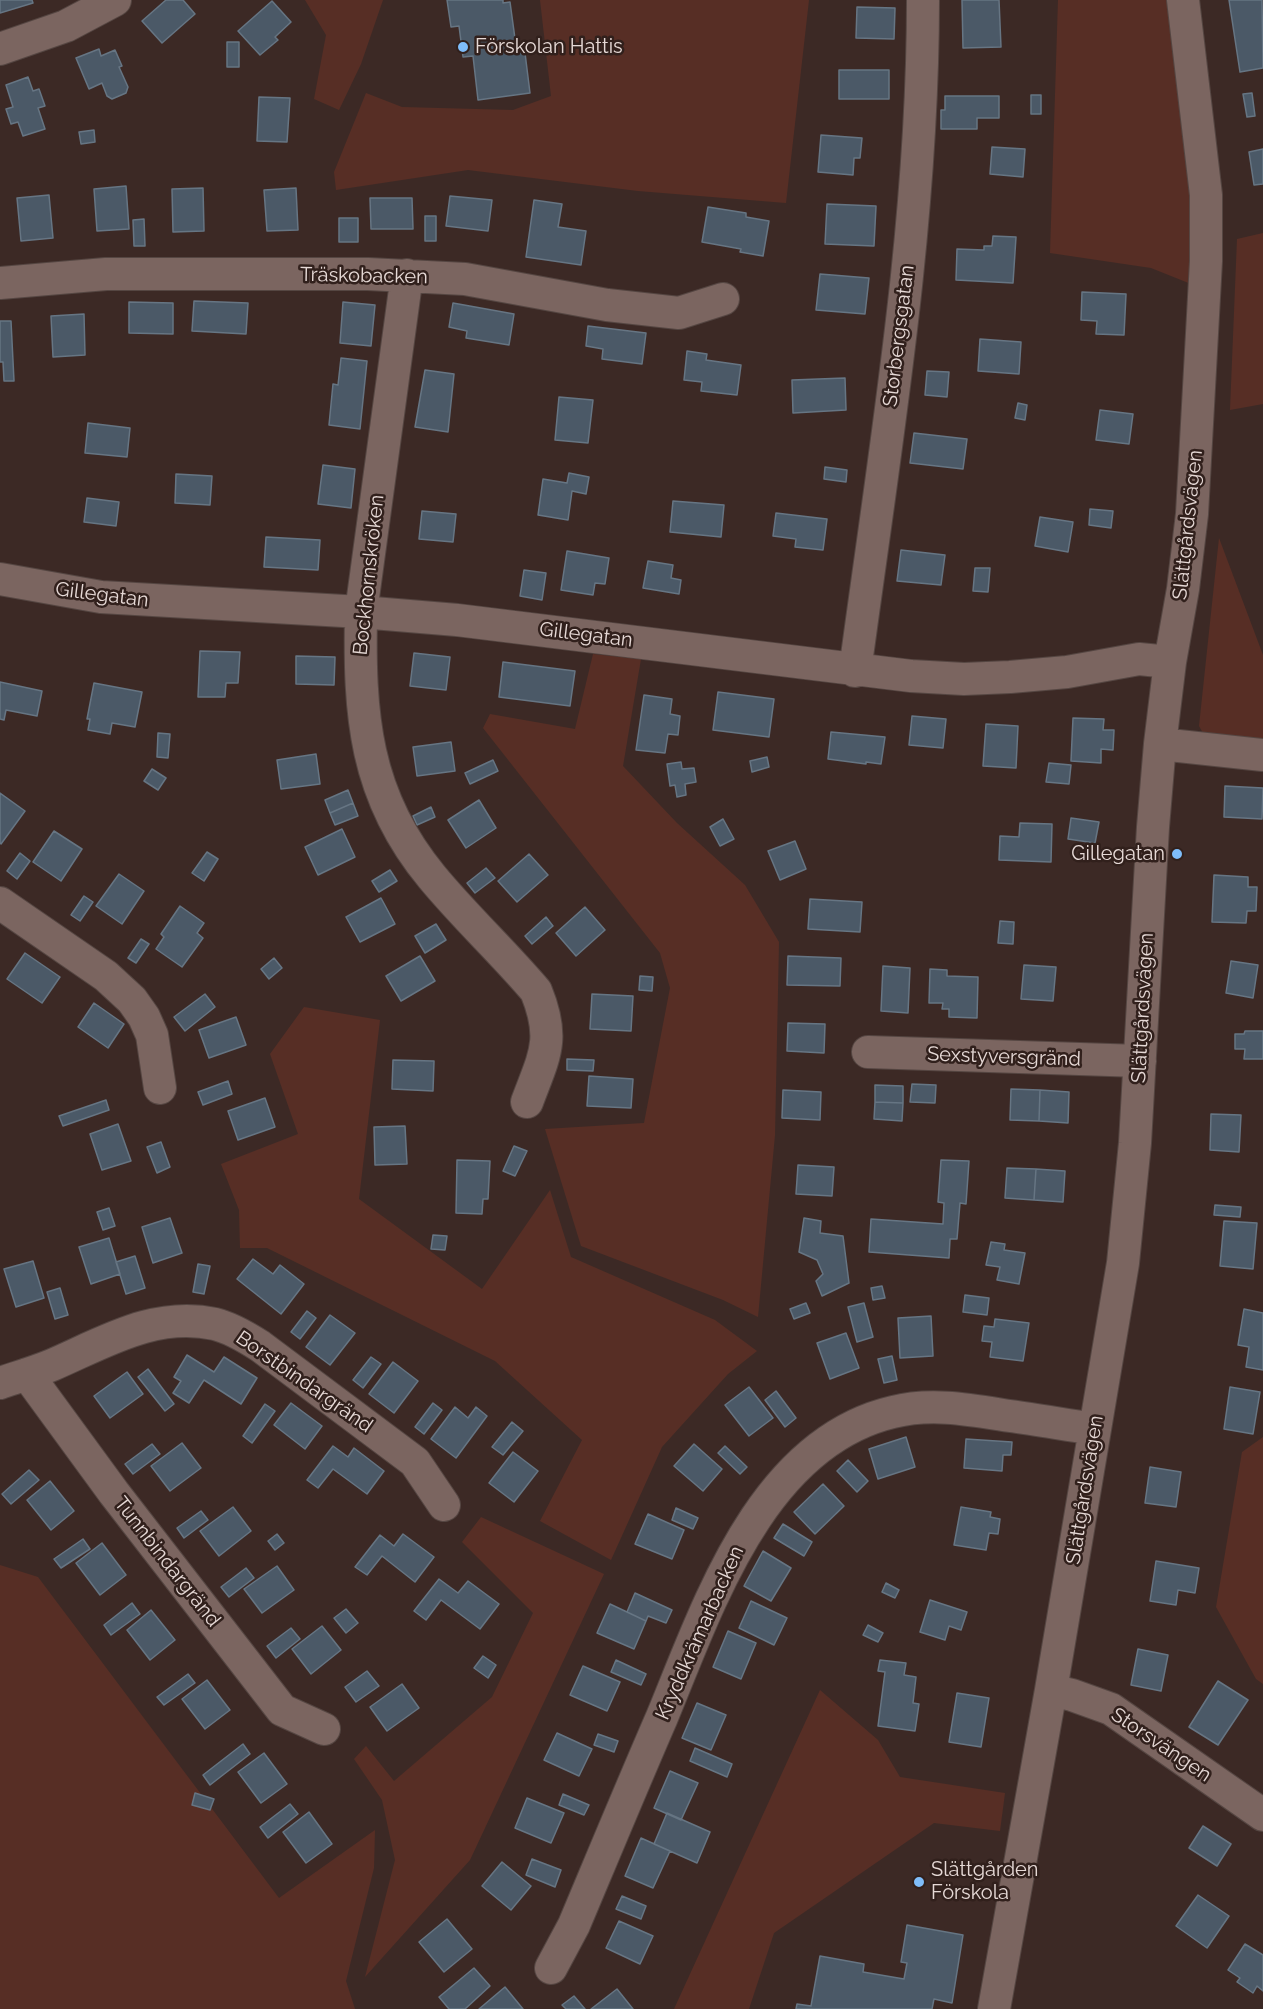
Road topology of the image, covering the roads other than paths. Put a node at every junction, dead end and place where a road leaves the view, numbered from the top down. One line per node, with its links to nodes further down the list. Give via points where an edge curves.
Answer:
1 (115, 0): 4 (street, via 66,26)
2 (922, 0): 11 (street, Storbergsgatan, via 916,172 908,262)
3 (1183, 0): 10 (street, Slättgårdsvägen, via 1206,195 1206,261 1192,514)
4 (0, 49)
5 (407, 275): 6 (street, Träskobacken, via 106,274); 7 (street, Träskobacken, via 465,279 607,305 679,313); 9 (street, Bockhornskröken)
6 (0, 283)
7 (723, 299)
8 (0, 579): 9 (street, Gillegatan, via 101,597)
9 (361, 612): 11 (street, Gillegatan, via 536,628); 18 (street, Bockhornskröken, via 360,661 366,729 374,772 388,811 433,878 536,991 544,1010 548,1028 546,1049)
10 (1170, 662): 11 (street, Gillegatan, via 1139,659 1066,672 975,679); 12 (street, Slättgårdsvägen)
11 (855, 671)
12 (1160, 744): 13 (street); 16 (street, Slättgårdsvägen)
13 (1263, 755)
14 (0, 903): 17 (street, via 106,976 132,1000 152,1035)
15 (868, 1052): 16 (street, Sexstyversgränd)
16 (1140, 1061): 20 (street, Slättgårdsvägen, via 1123,1263)
17 (160, 1088)
18 (527, 1102)
19 (13, 1379): 21 (street, Borstbindargränd, via 142,1326 179,1321 216,1324 260,1346 415,1462); 23 (street, Tunnbindargränd, via 114,1493 282,1710)
20 (1095, 1429): 22 (street, Slättgårdsvägen); 25 (street, Kryddkrämarbacken, via 954,1408 894,1411 842,1434 790,1475 744,1536 714,1590 574,1925)
21 (444, 1505)
22 (1051, 1690): 24 (street, Storsvängen, via 1111,1709); 26 (street, Slättgårdsvägen)
23 (324, 1729)
24 (1263, 1815)
25 (551, 1968)
26 (994, 2009)

